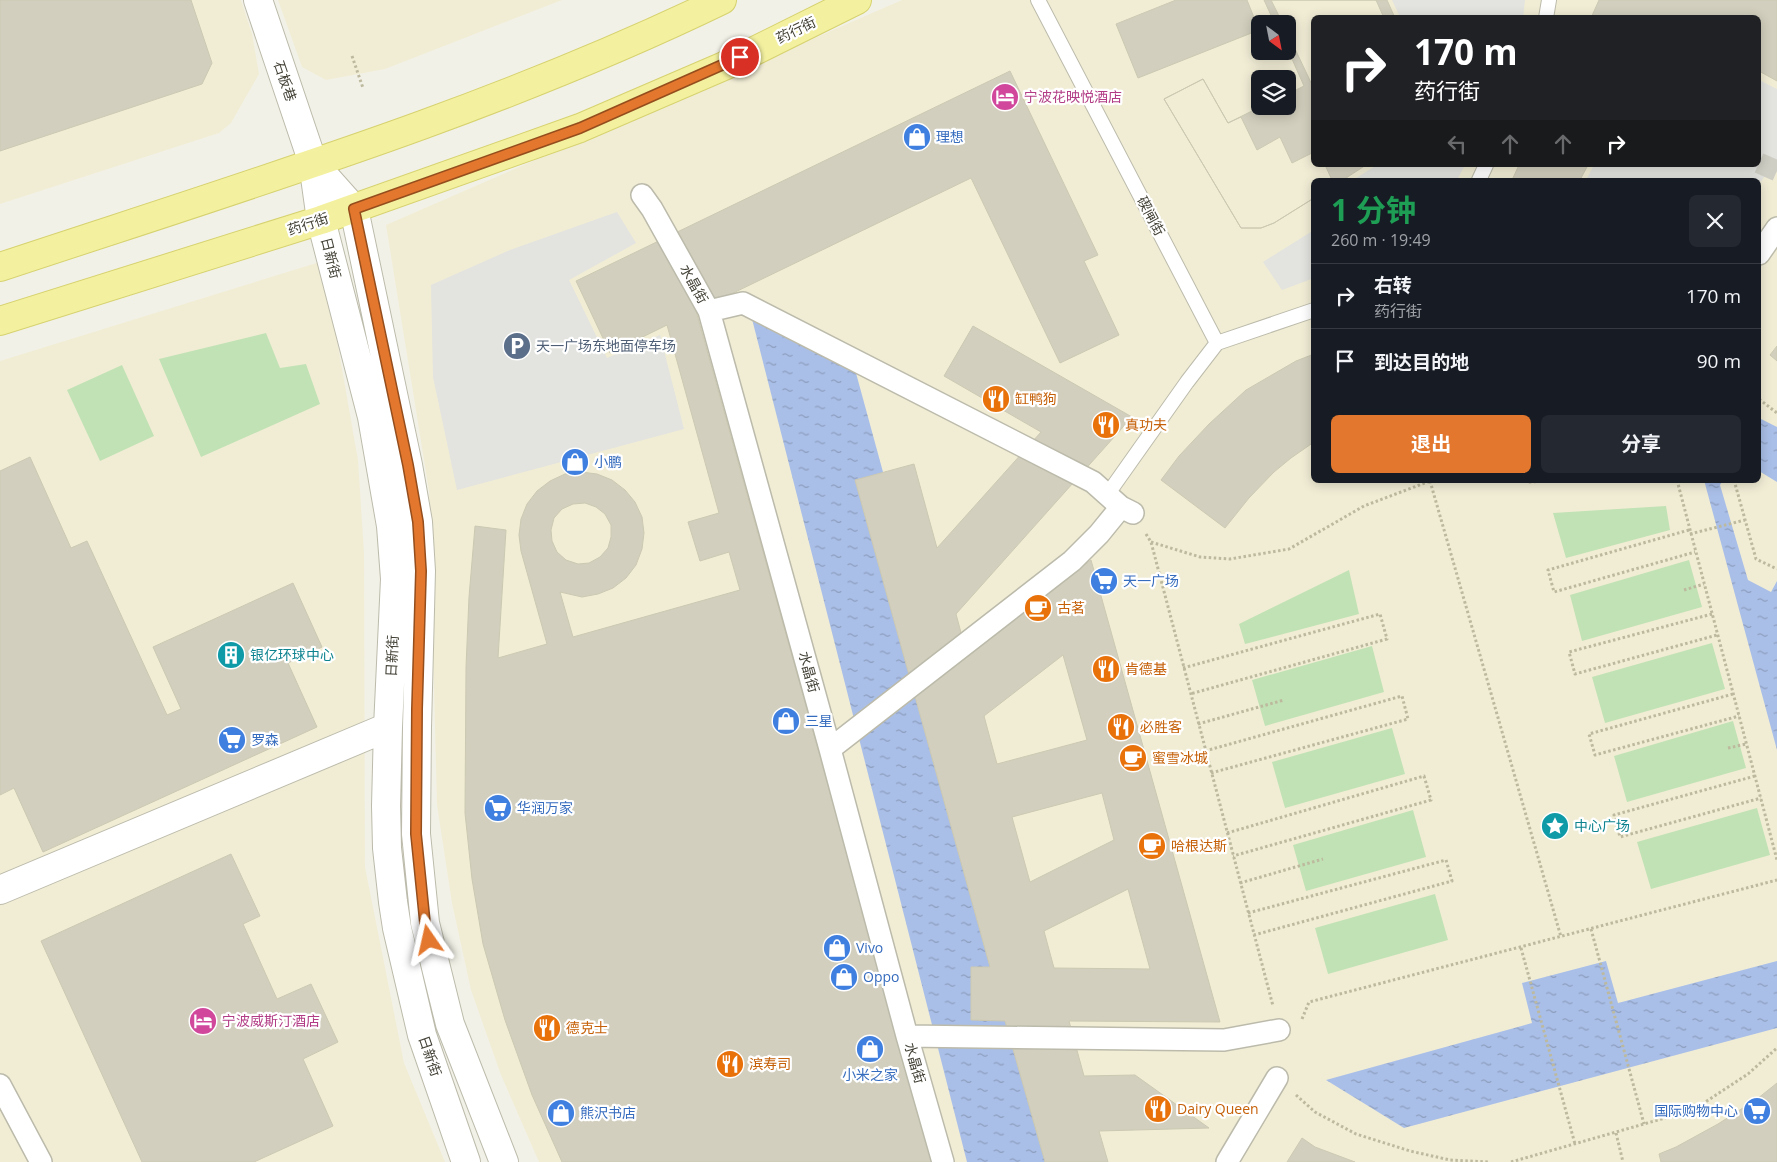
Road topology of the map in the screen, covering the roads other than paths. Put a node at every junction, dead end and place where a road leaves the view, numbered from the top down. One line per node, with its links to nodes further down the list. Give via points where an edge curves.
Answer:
1 (258, 0): 7 (street, 石板巷)
2 (722, 0): 7 (main road, via 564,71)
3 (857, 0): 9 (main road, 药行街, via 724,66 580,128)
4 (1038, 0): 17 (lane, 碶闸街)
5 (1549, 0): 6 (lane)
6 (1546, 15)
7 (313, 163): 9 (street, 日新街); 10 (street, 日新街); 13 (main road)
8 (642, 196): 14 (street, 水晶街)
9 (354, 209): 10 (main road, 药行街); 28 (street, 日新街, via 418,522 421,571 416,834 425,923 450,1024)
10 (322, 220): 16 (main road, 药行街); 19 (street, 日新街, via 372,417 391,526 395,579)
11 (1777, 228): 12 (street)
12 (1761, 251)
13 (0, 267)
14 (709, 311): 18 (street, via 744,303 1092,482); 20 (street, 水晶街)
15 (1311, 311): 17 (lane)
16 (0, 321)
17 (1217, 343): 18 (lane, via 1187,382)
18 (1120, 505): 20 (street, via 1099,534 1072,561)
19 (388, 727): 21 (street); 27 (street, 日新街, via 387,848 397,928 422,1035)
20 (830, 749): 23 (street, 水晶街)
21 (0, 890)
22 (1289, 1029): 23 (street, via 1224,1040)
23 (907, 1036): 29 (street, 水晶街)
24 (1277, 1078): 30 (street)
25 (0, 1085): 26 (street)
26 (40, 1162)
27 (466, 1162)
28 (504, 1162)
29 (943, 1162)
30 (1227, 1162)

